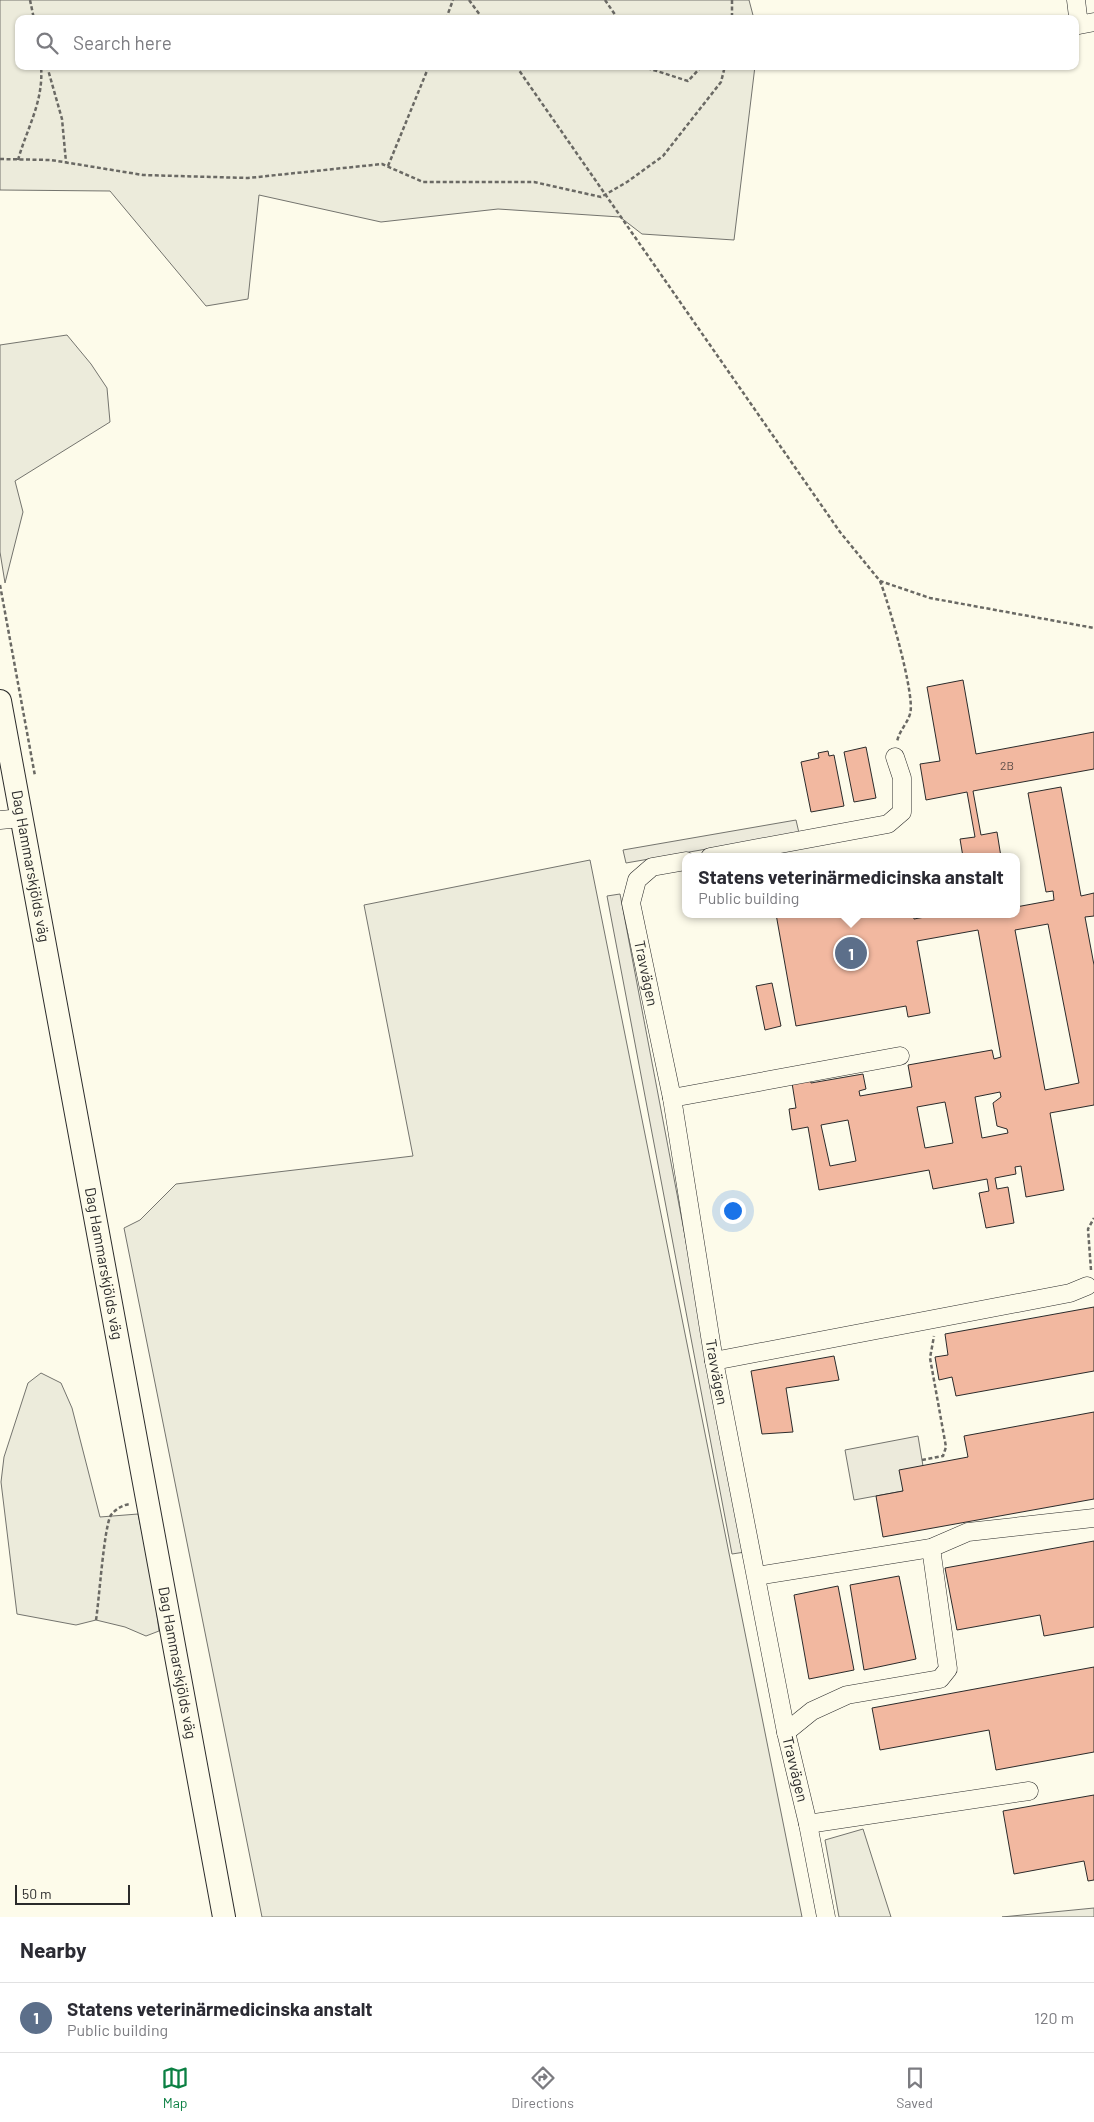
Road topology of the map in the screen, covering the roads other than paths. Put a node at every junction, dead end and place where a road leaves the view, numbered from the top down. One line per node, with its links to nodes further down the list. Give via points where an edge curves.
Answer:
1 (1076, 0): 2 (street)
2 (1078, 15)
3 (1094, 22): 4 (street)
4 (1079, 25)
5 (0, 701): 7 (main road, Dag Hammarskjölds väg)
6 (894, 756): 9 (street, via 902,778 902,812 888,824)
7 (22, 818): 8 (street); 21 (main road, Dag Hammarskjölds väg)
8 (0, 820)
9 (732, 853)
10 (682, 862): 12 (street, Travvägen, via 652,867 637,880 631,903)
11 (900, 1056): 12 (street)
12 (672, 1098): 14 (street, Travvägen)
13 (1087, 1286): 14 (street, via 1070,1293)
14 (714, 1361): 17 (street, Travvägen)
15 (1094, 1518): 16 (street, via 968,1532)
16 (931, 1548): 17 (street); 18 (street, via 948,1669 940,1678 847,1694 812,1711)
17 (756, 1576): 18 (street, Travvägen)
18 (786, 1732): 20 (street, Travvägen)
19 (1029, 1791): 20 (street)
20 (808, 1824): 24 (street, Travvägen)
21 (208, 1827): 22 (main road, Dag Hammarskjölds väg); 23 (main road, Dag Hammarskjölds väg)
22 (224, 1917)
23 (234, 1917)
24 (826, 1917)

